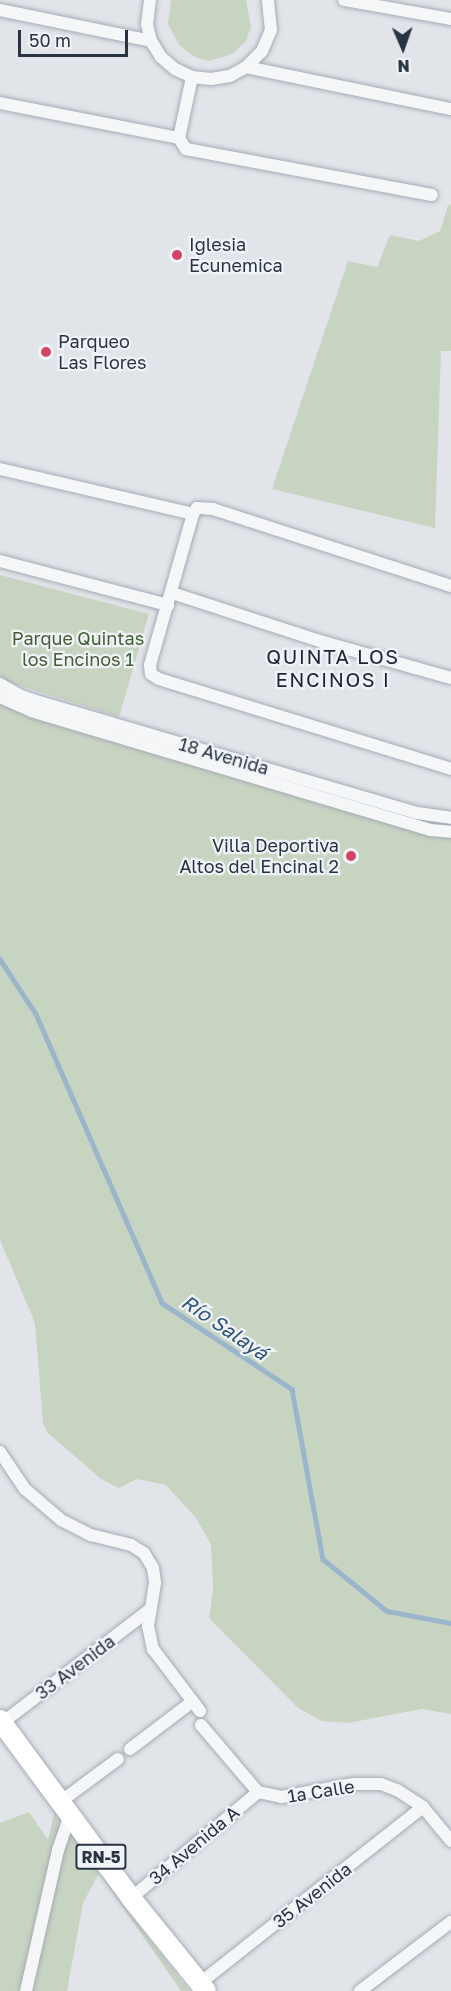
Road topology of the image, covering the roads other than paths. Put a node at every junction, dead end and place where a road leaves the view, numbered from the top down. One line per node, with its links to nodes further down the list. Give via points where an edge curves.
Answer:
1 (150, 0): 6 (street, via 147,24)
2 (268, 0): 7 (street, via 271,30 262,51)
3 (344, 0): 5 (street)
4 (0, 10): 6 (street)
5 (451, 19)
6 (151, 41): 8 (street, via 161,57)
7 (246, 67): 8 (street, via 230,76); 10 (street)
8 (192, 77): 11 (street)
9 (0, 103): 11 (street)
10 (451, 109)
11 (179, 138): 12 (street, via 186,149)
12 (432, 195)
13 (0, 469): 14 (street)
14 (193, 514): 16 (street, via 205,506); 17 (street)
15 (0, 561): 17 (street)
16 (451, 586)
17 (170, 599): 18 (street); 21 (street, via 150,665 151,674 159,679)
18 (451, 678)
19 (0, 684): 22 (street, 18 Avenida, via 36,701 417,813)
20 (0, 697): 23 (street, 18 Avenida, via 31,711 430,830)
21 (451, 769)
22 (451, 818)
23 (451, 832)
24 (0, 1452): 25 (street, via 26,1489 61,1520 144,1553 153,1568 155,1583)
25 (149, 1610): 26 (street, 33 Avenida); 28 (street, via 153,1649 196,1707)
26 (1, 1722): 32 (main road, RN-5)
27 (201, 1725): 30 (street)
28 (130, 1749)
29 (118, 1759): 32 (street)
30 (258, 1792): 31 (street, 1a Calle, via 281,1797 354,1784 381,1784); 34 (street, 34 Avenida A)
31 (423, 1807): 33 (street, 1a Calle); 36 (street, 35 Avenida)
32 (65, 1809): 34 (main road, RN-5); 37 (street)
33 (451, 1841)
34 (131, 1898): 36 (main road, RN-5)
35 (451, 1923): 38 (street)
36 (203, 1987)
37 (26, 1991)
38 (360, 1991)

